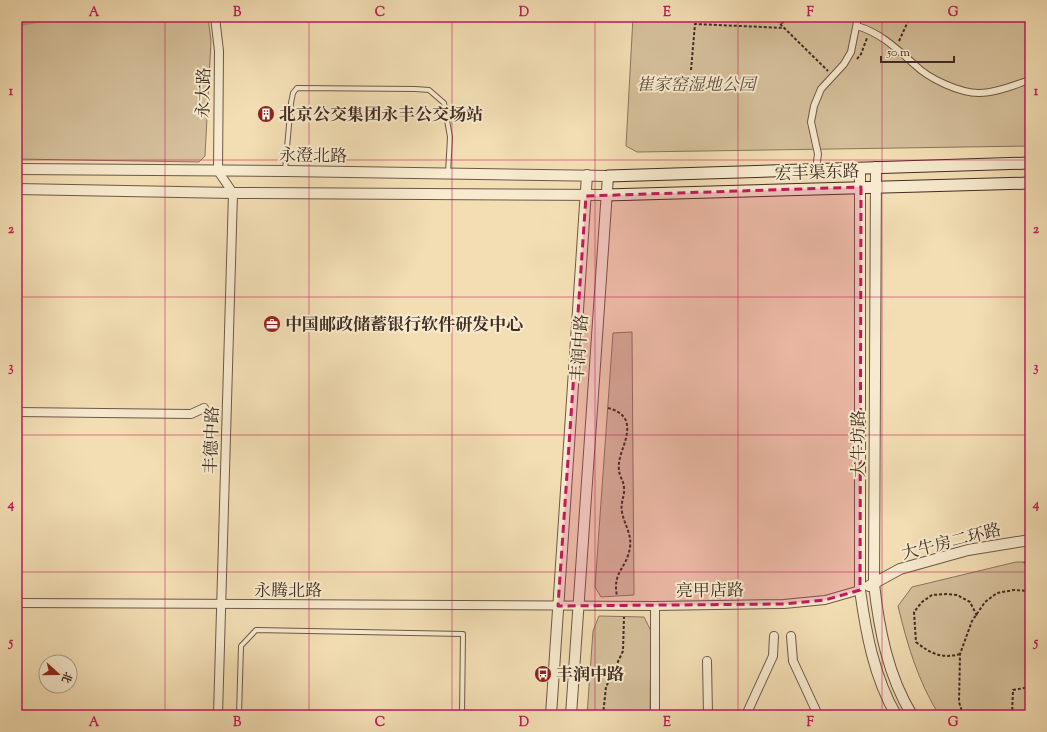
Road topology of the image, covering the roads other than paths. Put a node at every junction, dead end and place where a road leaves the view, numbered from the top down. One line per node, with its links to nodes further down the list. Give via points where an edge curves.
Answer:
1 (215, 17): 10 (street, 永大路, via 219,51)
2 (858, 17): 3 (street)
3 (857, 26): 4 (street, via 868,29 896,47 930,77 953,87 979,93); 9 (street, via 851,52 844,64 821,89 811,122 818,154)
4 (1030, 80)
5 (1030, 163): 6 (main road, 宏丰渠东路)
6 (876, 167): 7 (main road, 宏丰渠东路); 17 (street, 大牛坊路)
7 (860, 168): 9 (main road, 宏丰渠东路); 16 (street, 大牛坊路)
8 (17, 169): 10 (street, 永澄北路)
9 (816, 169): 14 (main road, 宏丰渠东路)
10 (218, 170): 11 (street, 永澄北路); 19 (street)
11 (285, 171): 12 (street, 永澄北路); 12 (lane, via 291,103 297,88 415,89 429,90 444,103 450,137)
12 (448, 174): 13 (street, 永澄北路)
13 (587, 175): 14 (street, 永澄北路); 21 (street, 丰润中路)
14 (608, 176): 20 (street, 丰润中路)
15 (1030, 183): 17 (main road, 宏丰渠东路)
16 (861, 187): 17 (main road, 宏丰渠东路); 20 (main road, 宏丰渠东路); 26 (street, 大牛坊路)
17 (876, 188): 25 (street, 大牛坊路)
18 (17, 189): 19 (street)
19 (233, 192): 21 (street); 28 (street, 丰德中路)
20 (606, 195): 21 (street); 31 (street, 丰润中路)
21 (586, 196): 29 (street, 丰润中路)
22 (204, 408): 23 (street, via 191,414)
23 (17, 412)
24 (1030, 540): 25 (street, 大牛房二环路, via 968,550 900,570)
25 (874, 584): 26 (street, 大牛房二环路); 45 (street, 大牛坊路, via 878,624 889,663 903,700)
26 (860, 590): 30 (street, 亮甲店路, via 825,600 784,604); 44 (street, 大牛坊路, via 865,627 875,667)
27 (17, 603): 28 (street, 永腾北路)
28 (221, 604): 29 (street, 永腾北路); 35 (street, 丰德中路)
29 (558, 606): 31 (street, 亮甲店路); 38 (street, 丰润中路)
30 (655, 606): 31 (street, 亮甲店路); 40 (street)
31 (578, 607): 39 (street, 丰润中路)
32 (774, 636): 42 (street, via 773,656)
33 (791, 636): 43 (street, via 793,661)
34 (708, 661): 41 (street)
35 (218, 715)
36 (239, 715): 37 (lane, via 241,646 256,630 463,634)
37 (462, 715)
38 (551, 715)
39 (571, 715)
40 (655, 715)
41 (708, 715)
42 (746, 715)
43 (818, 715)
44 (896, 715)
45 (912, 715)

